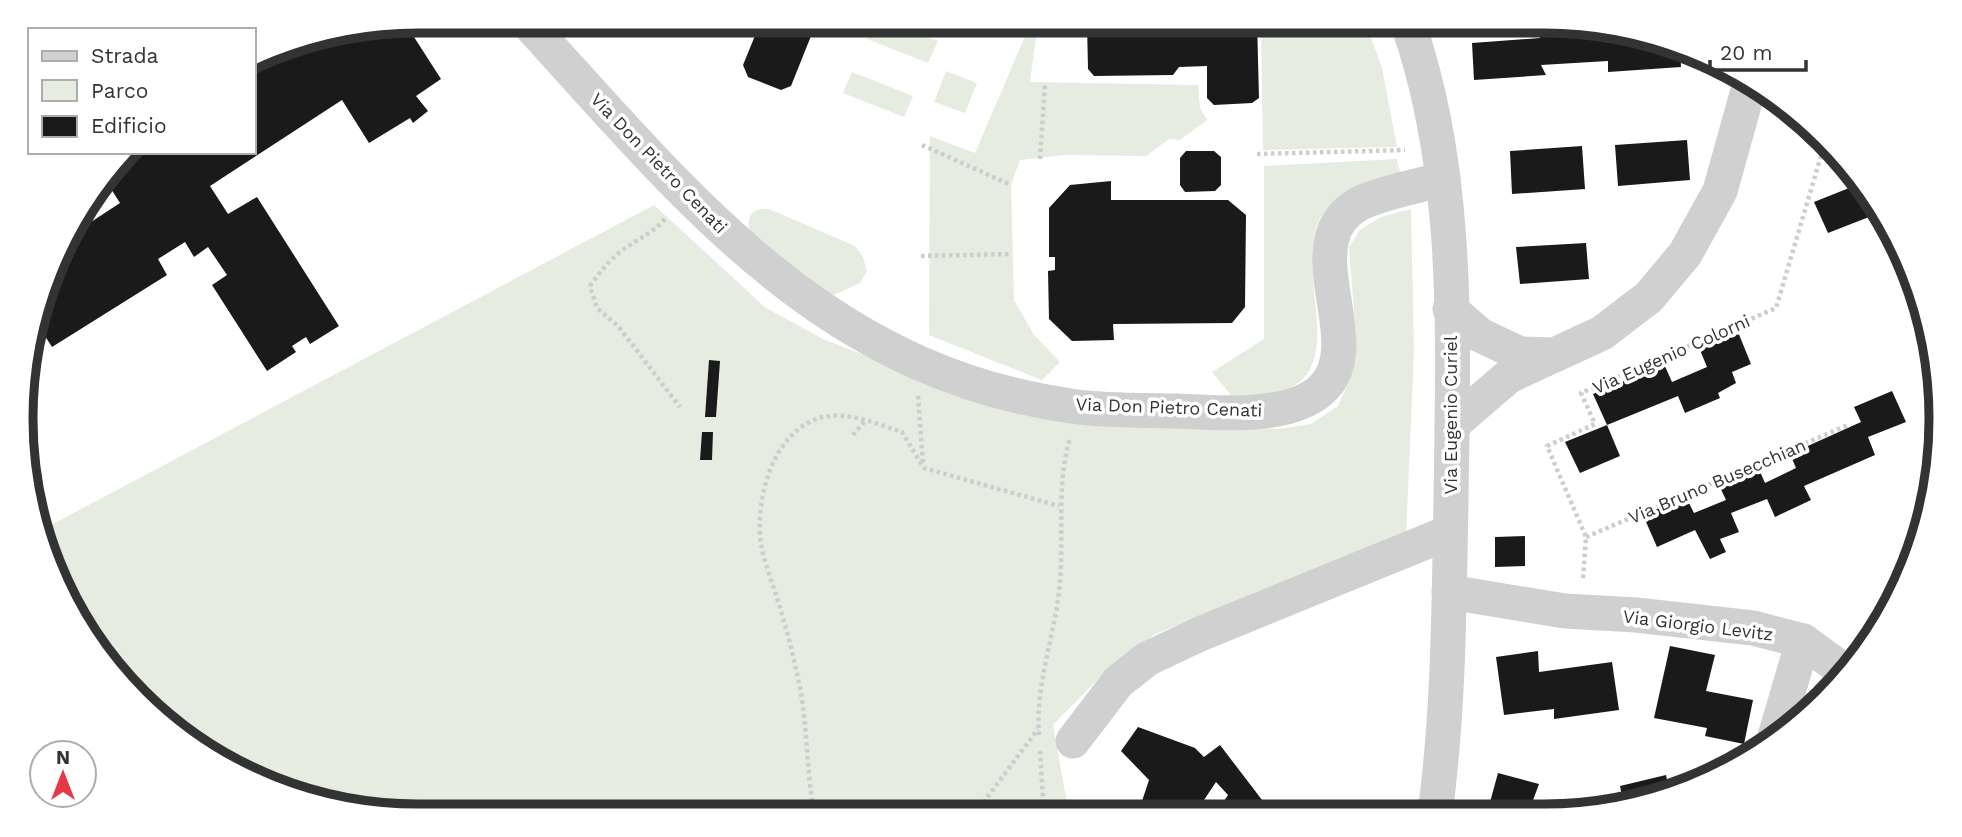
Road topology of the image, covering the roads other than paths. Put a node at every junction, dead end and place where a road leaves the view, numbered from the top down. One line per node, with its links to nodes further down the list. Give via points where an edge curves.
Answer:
1 (537, 33): 4 (street, Via Don Pietro Cenati, via 684,194 746,253 818,308 871,341 986,387 1079,407 1195,412 1281,410 1303,402 1326,385 1339,354 1329,241 1340,220 1364,202)
2 (1410, 33): 4 (street, Via Eugenio Curiel, via 1430,103)
3 (1748, 92): 6 (street, via 1720,191 1685,254 1649,297 1602,333)
4 (1443, 179): 5 (street, Via Eugenio Curiel)
5 (1450, 309): 6 (street, via 1480,335 1520,354); 7 (street, Via Eugenio Curiel)
6 (1554, 355): 7 (street, via 1509,376)
7 (1452, 425): 8 (street, Via Eugenio Curiel)
8 (1450, 532): 9 (street, Via Eugenio Curiel); 13 (street, via 1147,659 1118,682)
9 (1449, 592): 10 (street, Via Giorgio Levitz, via 1580,612 1753,628); 14 (street, Via Eugenio Curiel)
10 (1803, 641): 11 (street, Via Giorgio Levitz); 12 (street)
11 (1838, 667)
12 (1779, 723)
13 (1073, 741)
14 (1436, 804)

